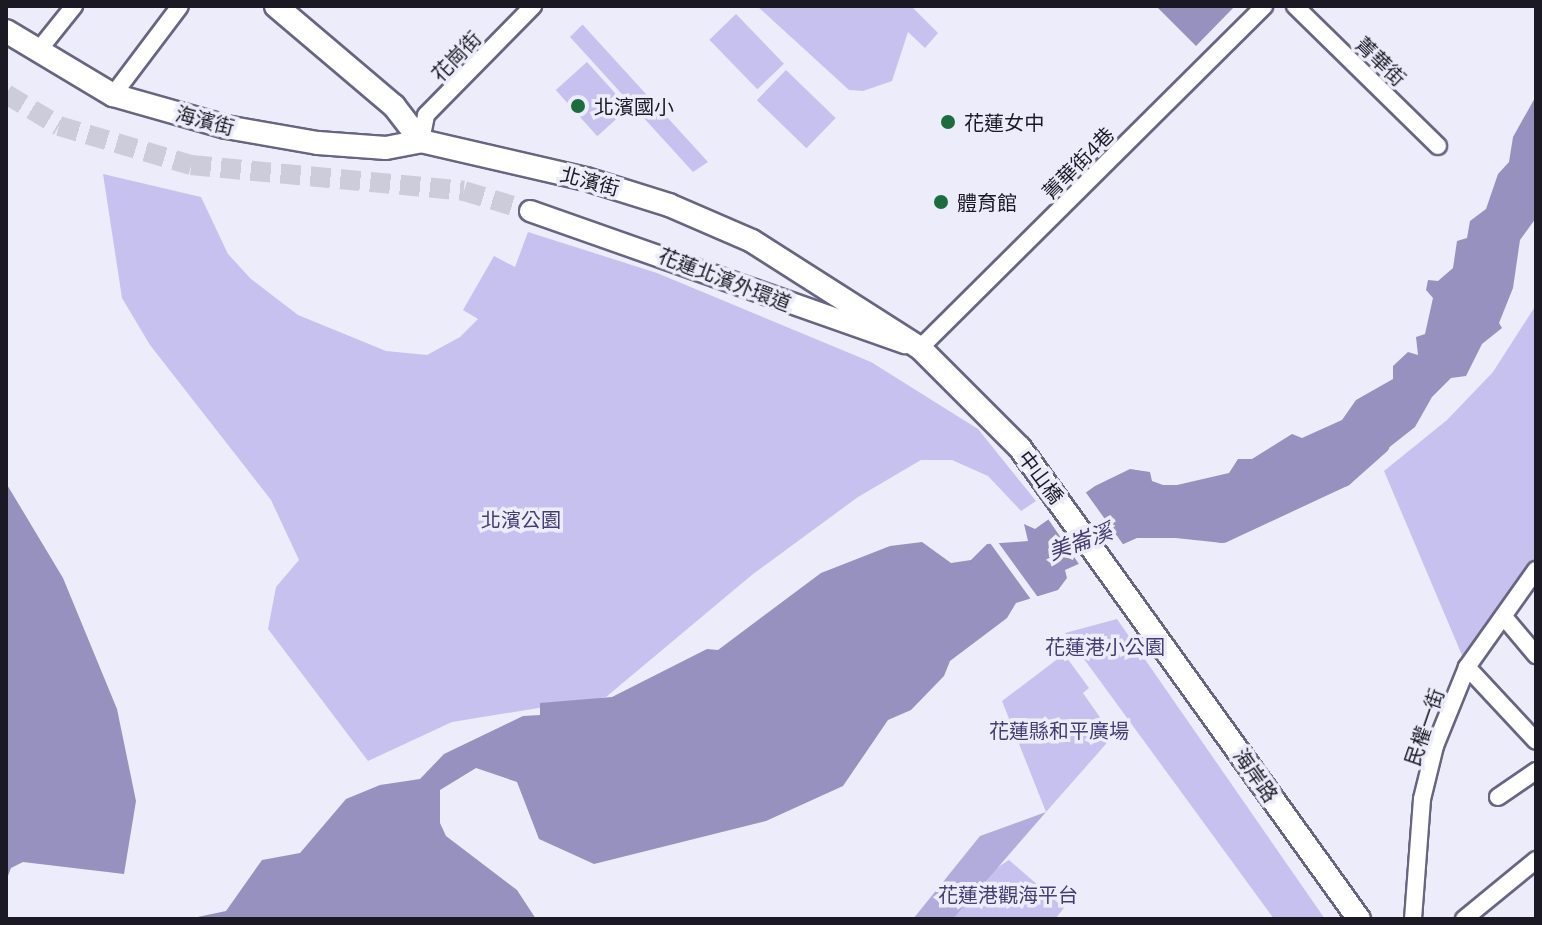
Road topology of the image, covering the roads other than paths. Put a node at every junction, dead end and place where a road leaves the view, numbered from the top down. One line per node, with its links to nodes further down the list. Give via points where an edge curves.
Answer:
1 (74, 6): 8 (street)
2 (180, 6): 9 (street)
3 (276, 6): 10 (main road, via 394,106)
4 (533, 6): 10 (street, 花崗街, via 426,115)
5 (1264, 6): 13 (street, 菁華街4巷)
6 (1295, 6): 11 (street, 菁華街)
7 (6, 31): 8 (main road, 海濱街)
8 (38, 51): 9 (main road, 海濱街)
9 (113, 95): 10 (main road, 海濱街, via 226,127 318,143 386,148)
10 (421, 141): 13 (main road, 北濱街, via 586,179 669,205 752,241)
11 (1438, 146)
12 (530, 211): 13 (street, 花蓮北濱外環道)
13 (920, 348): 16 (main road, 中山橋, via 1020,448)
14 (1536, 570): 15 (street, 民權一街)
15 (1504, 617): 17 (street); 18 (street, 民權一街)
16 (1154, 631): 24 (main road, 海岸路)
17 (1536, 655)
18 (1467, 667): 19 (street); 25 (street, 民權一街, via 1435,746 1422,799)
19 (1536, 741)
20 (1536, 771): 21 (street)
21 (1498, 797)
22 (1536, 860): 23 (street)
23 (1469, 918)
24 (1359, 919)
25 (1413, 919)

